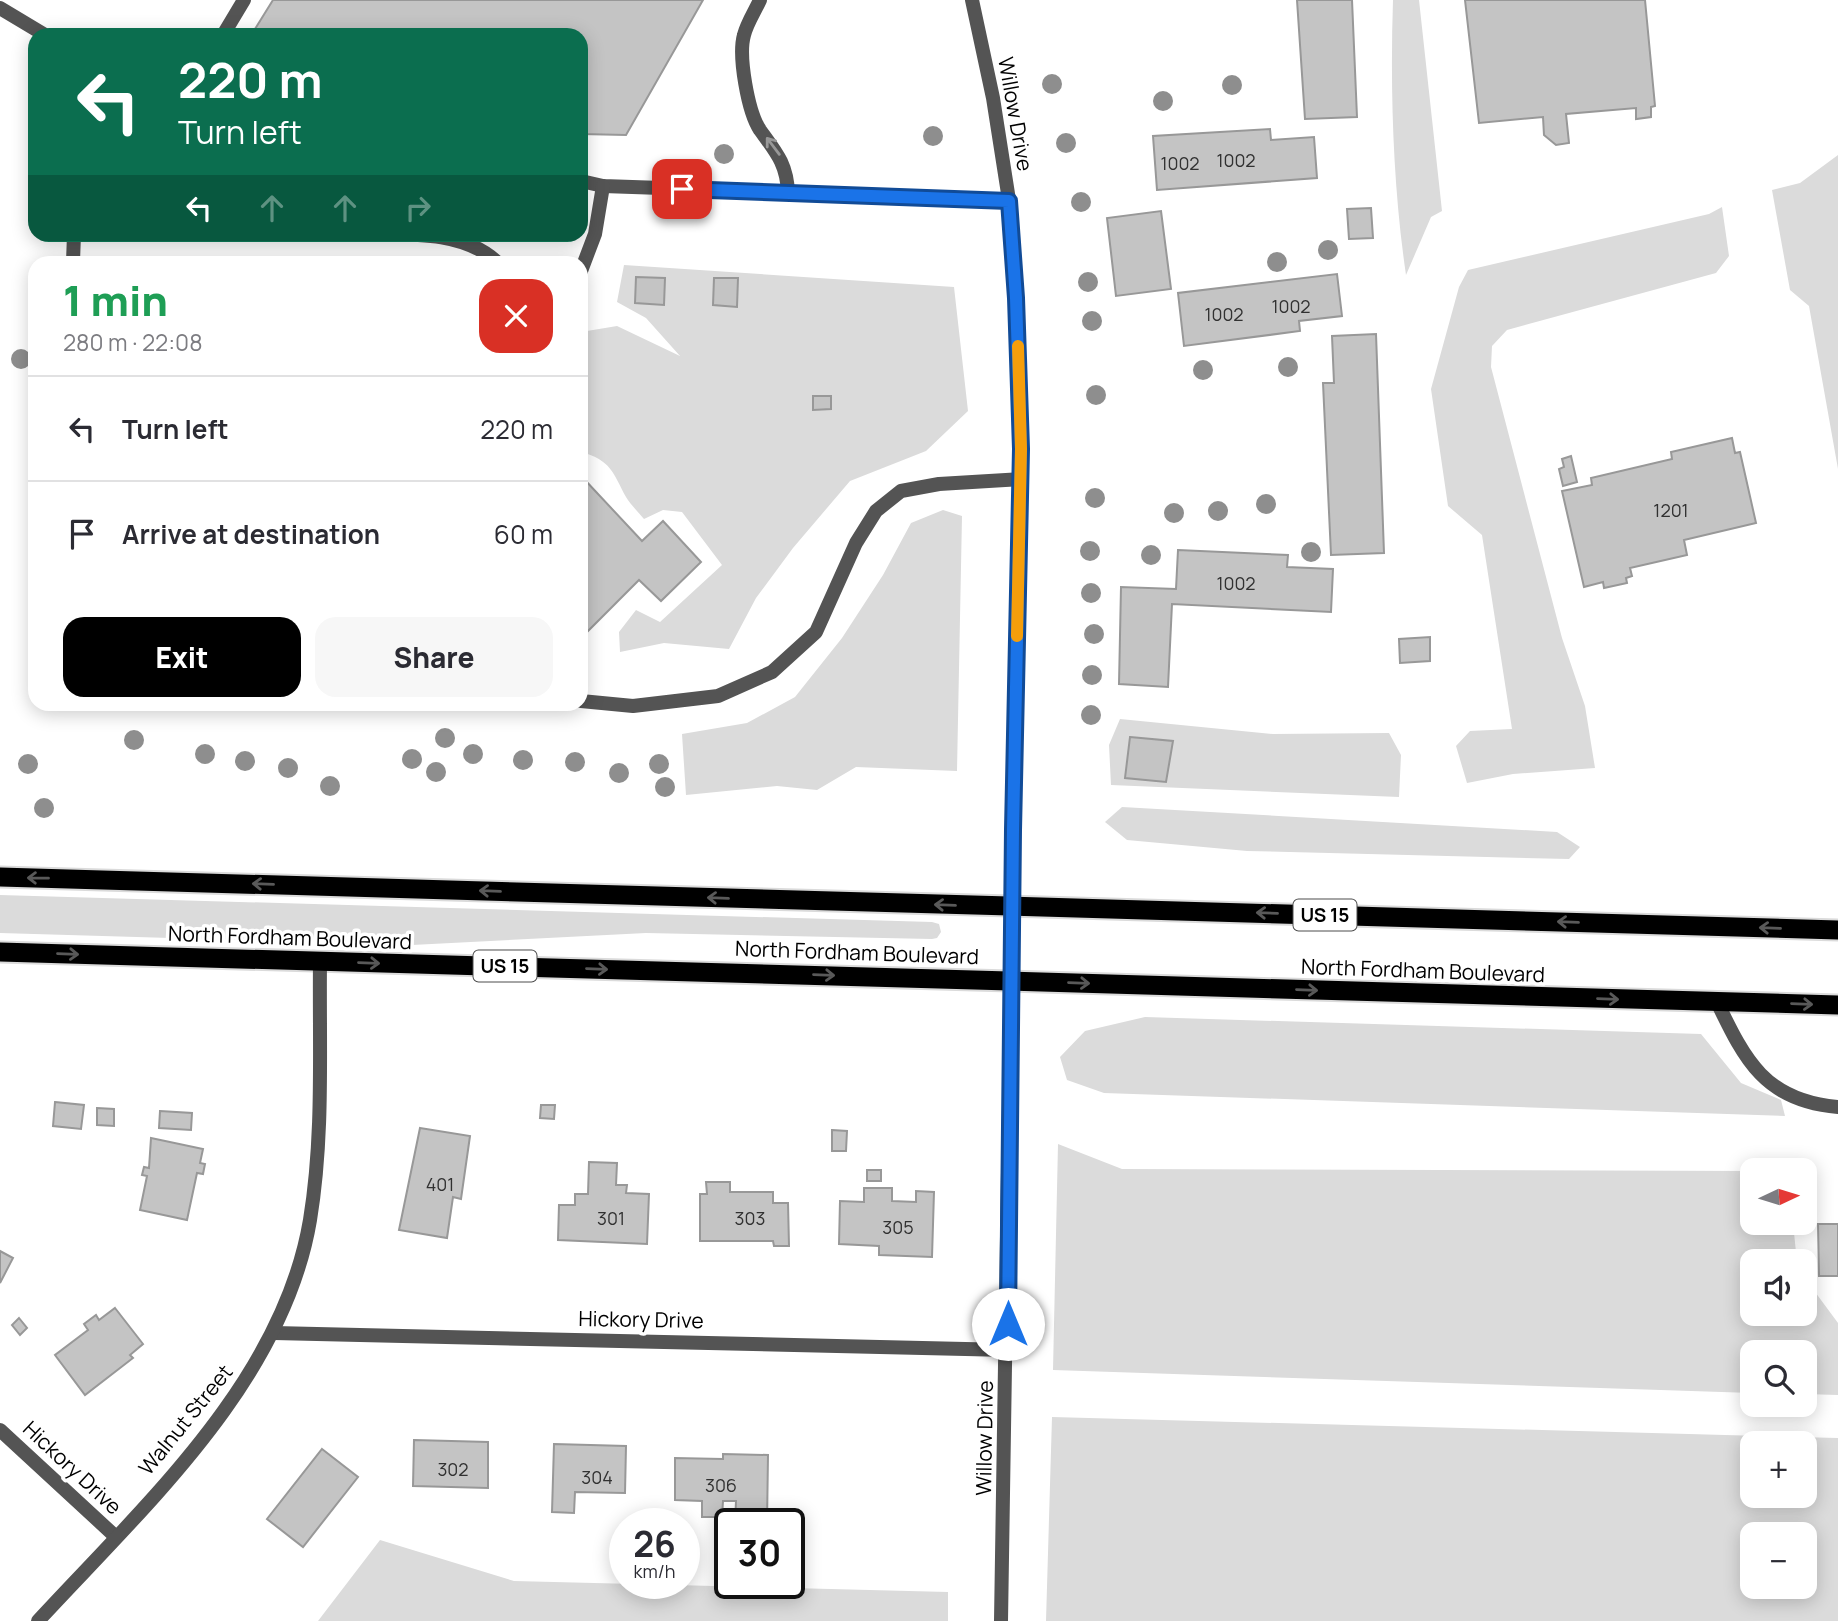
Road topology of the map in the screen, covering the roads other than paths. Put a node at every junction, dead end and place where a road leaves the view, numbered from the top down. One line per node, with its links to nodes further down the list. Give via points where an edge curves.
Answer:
1 (244, 0): 6 (street)
2 (760, 0): 9 (street, one-way to 2, via 786,167 758,128 748,102 743,36)
3 (972, 0): 10 (street, Willow Drive)
4 (0, 8): 5 (street)
5 (33, 28)
6 (227, 28)
7 (588, 183): 8 (street)
8 (603, 186): 9 (street); 13 (street)
9 (788, 193): 10 (street)
10 (1009, 201): 14 (street, Willow Drive)
11 (464, 242): 12 (street)
12 (490, 256)
13 (587, 256)
14 (1021, 479): 15 (street, via 901,491 876,511 856,543 816,632 772,672 718,696 633,706); 17 (street, Willow Drive)
15 (588, 702)
16 (0, 877): 17 (highway, US 15, one-way to 16)
17 (1013, 906): 18 (highway, US 15, one-way to 17); 21 (street, Willow Drive)
18 (1838, 930)
19 (0, 952): 20 (highway, North Fordham Boulevard / US 15, one-way to 20)
20 (320, 961): 21 (highway, North Fordham Boulevard / US 15, one-way to 21); 25 (street, Walnut Street, via 318,1124 310,1221)
21 (1011, 981): 22 (highway, North Fordham Boulevard / US 15, one-way to 22); 26 (street, Willow Drive)
22 (1717, 1002): 23 (highway, North Fordham Boulevard / US 15, one-way to 23); 24 (street, via 1742,1054 1759,1075 1795,1097)
23 (1838, 1005)
24 (1838, 1107)
25 (274, 1333): 26 (street, Hickory Drive); 28 (street, Walnut Street, via 213,1426)
26 (1008, 1350): 30 (street, Willow Drive)
27 (0, 1430): 28 (street, Hickory Drive)
28 (116, 1537): 29 (street, Walnut Street)
29 (38, 1621)
30 (1001, 1621)

